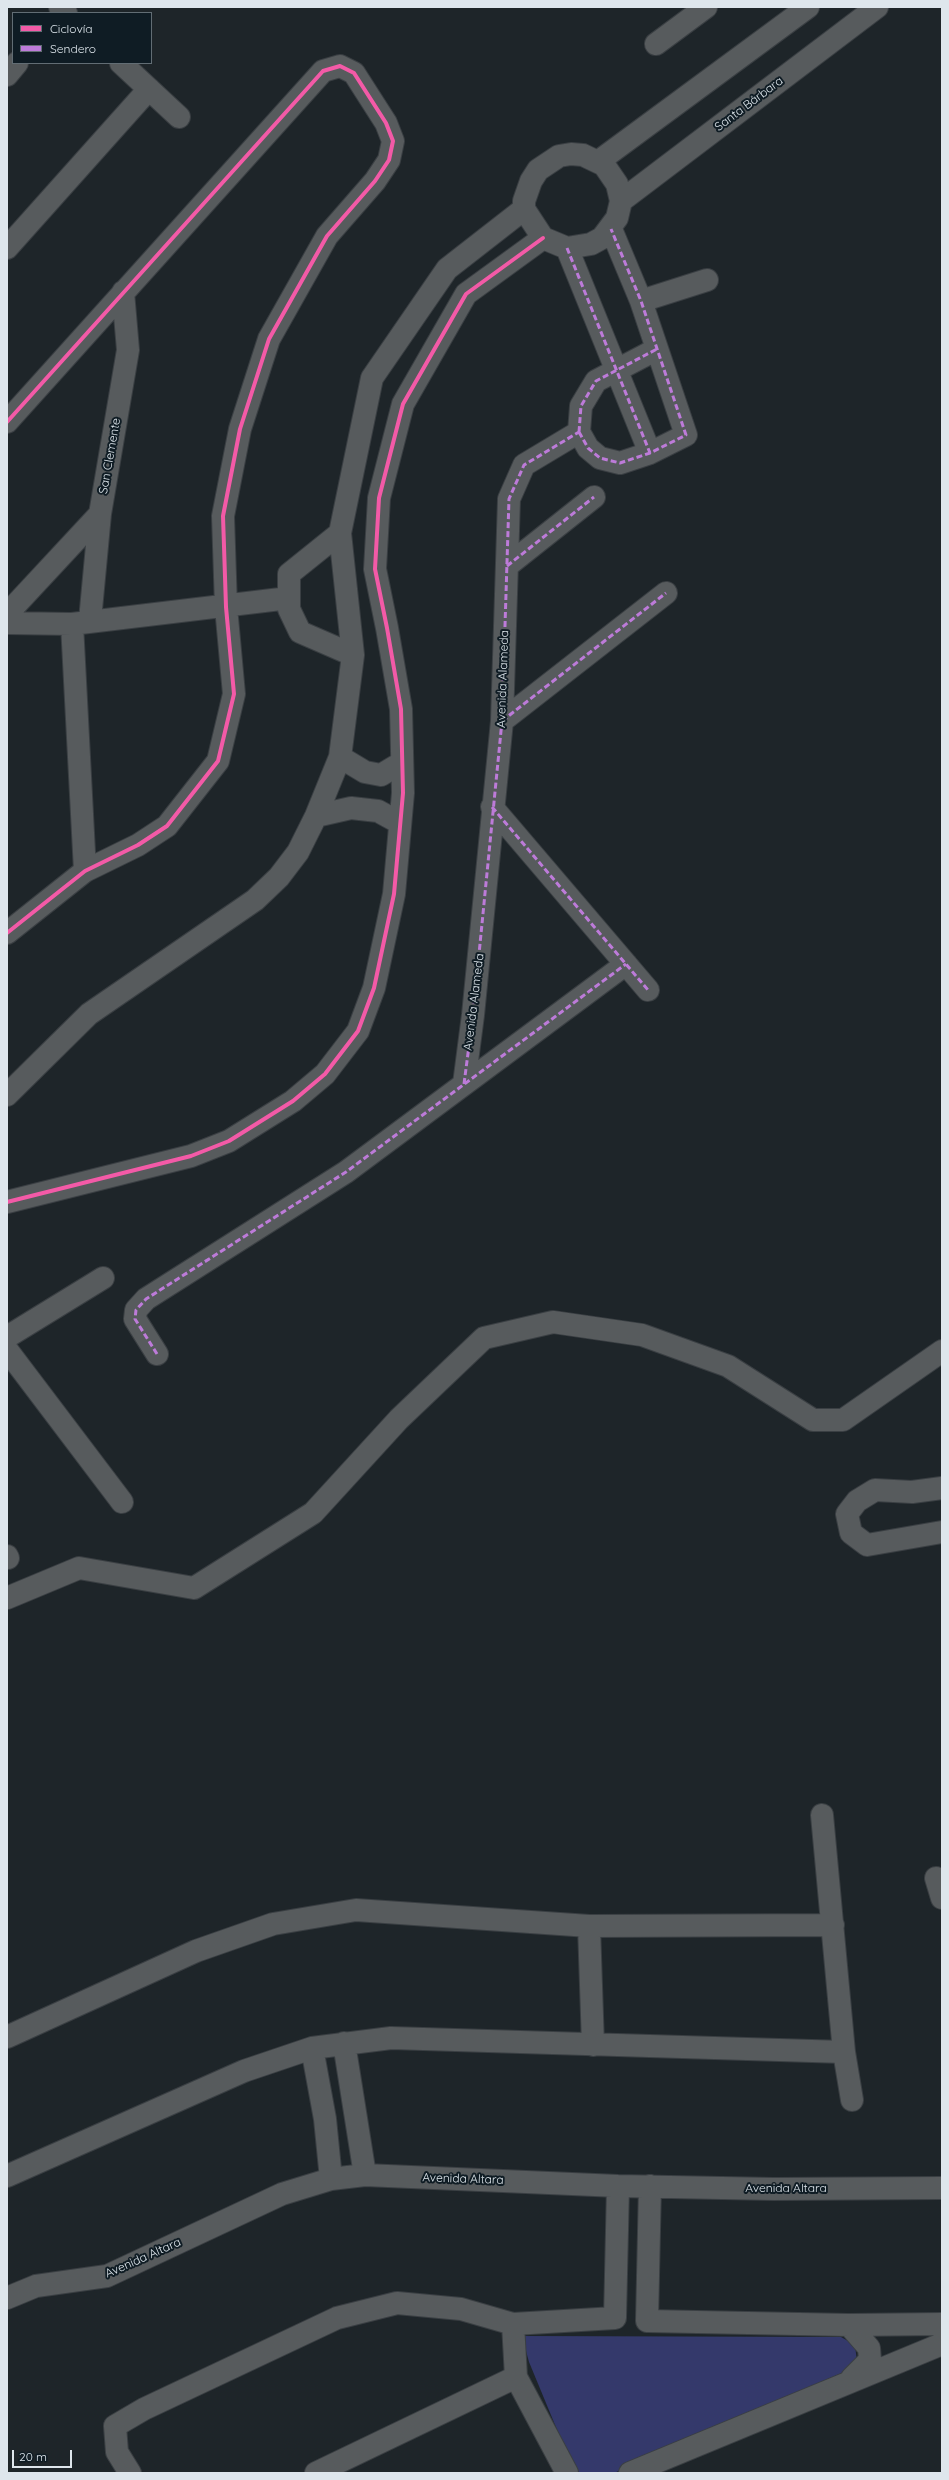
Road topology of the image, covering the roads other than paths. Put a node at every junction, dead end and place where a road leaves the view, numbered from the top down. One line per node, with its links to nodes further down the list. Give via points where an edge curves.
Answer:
1 (706, 7): 5 (street)
2 (808, 7): 11 (street)
3 (877, 7): 4 (street, Santa Bárbara)
4 (855, 14): 12 (street, Santa Bárbara)
5 (656, 44)
6 (16, 64): 8 (street)
7 (122, 64): 9 (street)
8 (7, 75)
9 (149, 89): 10 (street); 16 (street)
10 (179, 117)
11 (600, 161): 12 (street, via 617,184); 13 (street, via 571,154 547,162 531,181)
12 (621, 200): 14 (street, via 617,218)
13 (524, 209): 15 (street); 28 (street, via 447,269 372,378)
14 (611, 229): 17 (street, via 591,244); 20 (street)
15 (543, 238): 17 (street); 39 (street, via 466,294 403,404 379,498 375,569 388,628 401,709)
16 (7, 248)
17 (567, 248): 22 (street)
18 (707, 280): 20 (street)
19 (123, 292): 23 (street); 27 (street, San Clemente, via 128,350); 32 (street, via 323,71 340,66 354,73 386,123 393,141 389,160 375,181 327,236 269,339 240,429 223,516)
20 (641, 301): 21 (street)
21 (656, 349): 22 (street); 25 (street, via 686,435)
22 (616, 369): 24 (street, via 596,381 581,406); 25 (street)
23 (7, 422)
24 (579, 432): 25 (street, via 588,448 600,458 620,463); 29 (street, Avenida Alameda, via 524,465 509,499)
25 (650, 453)
26 (594, 497): 29 (street)
27 (100, 514): 33 (street); 35 (street, San Clemente)
28 (340, 533): 31 (street, via 289,574); 36 (street)
29 (506, 566): 37 (street, Avenida Alameda)
30 (666, 592): 37 (street)
31 (289, 598): 32 (street); 36 (street, via 289,609 300,632)
32 (226, 607): 35 (street); 43 (street, via 234,694 218,762 167,826 138,845)
33 (7, 614)
34 (7, 622): 35 (street)
35 (81, 622): 43 (street, San Clemente)
36 (353, 654): 38 (street)
37 (502, 721): 40 (street, Avenida Alameda)
38 (340, 757): 39 (street, via 365,772 381,775); 41 (street)
39 (401, 763): 42 (street, via 403,793)
40 (492, 807): 45 (street); 47 (street, Avenida Alameda, via 489,863)
41 (316, 816): 42 (street, via 351,808 378,811); 48 (street, via 298,852 255,900 89,1014)
42 (400, 822): 49 (street, via 394,894 374,988 358,1031 325,1074 293,1101 230,1141 191,1156)
43 (85, 871): 44 (street)
44 (7, 933)
45 (626, 964): 46 (street); 47 (street)
46 (648, 990)
47 (464, 1084): 54 (street, via 346,1172 146,1299 136,1310 135,1319)
48 (7, 1095)
49 (12, 1195)
50 (103, 1278): 51 (street)
51 (7, 1337)
52 (7, 1350): 56 (street)
53 (942, 1352): 58 (street, via 844,1420 813,1420 728,1366 642,1335 553,1322 484,1338 399,1419 313,1513 194,1588 79,1568)
54 (157, 1354)
55 (942, 1488): 57 (street, via 912,1492 875,1490 857,1501 847,1514 851,1534 867,1545)
56 (122, 1502)
57 (942, 1532)
58 (7, 1598)
59 (822, 1815): 60 (street)
60 (833, 1925): 61 (street); 66 (street)
61 (589, 1926): 62 (street, via 356,1910 273,1924 196,1951); 64 (street)
62 (7, 2037)
63 (344, 2043): 64 (street, via 391,2038); 65 (street); 68 (street)
64 (593, 2045): 66 (street)
65 (312, 2048): 69 (street); 71 (street, via 244,2071)
66 (844, 2052): 67 (street)
67 (852, 2100)
68 (353, 2111): 69 (street); 70 (street)
69 (325, 2119): 72 (street)
70 (365, 2175): 72 (street, Avenida Altara); 73 (street, Avenida Altara)
71 (7, 2176)
72 (331, 2179): 78 (street, Avenida Altara, via 282,2194 107,2276 36,2286)
73 (618, 2186): 74 (street, Avenida Altara); 77 (street)
74 (650, 2186): 75 (street, Avenida Altara, via 774,2189); 76 (street)
75 (942, 2188)
76 (650, 2242): 77 (street); 81 (street, via 647,2321)
77 (617, 2243): 79 (street, via 615,2318)
78 (7, 2298)
79 (513, 2324): 83 (street); 85 (street, via 461,2310 397,2303 337,2318 144,2409 115,2426 117,2452)
80 (942, 2324): 81 (street)
81 (849, 2326): 84 (street, via 869,2348 870,2360 859,2373)
82 (942, 2344): 84 (street)
83 (516, 2377): 86 (street); 87 (street)
84 (840, 2385): 88 (street)
85 (130, 2473)
86 (316, 2473)
87 (567, 2473)
88 (630, 2473)

